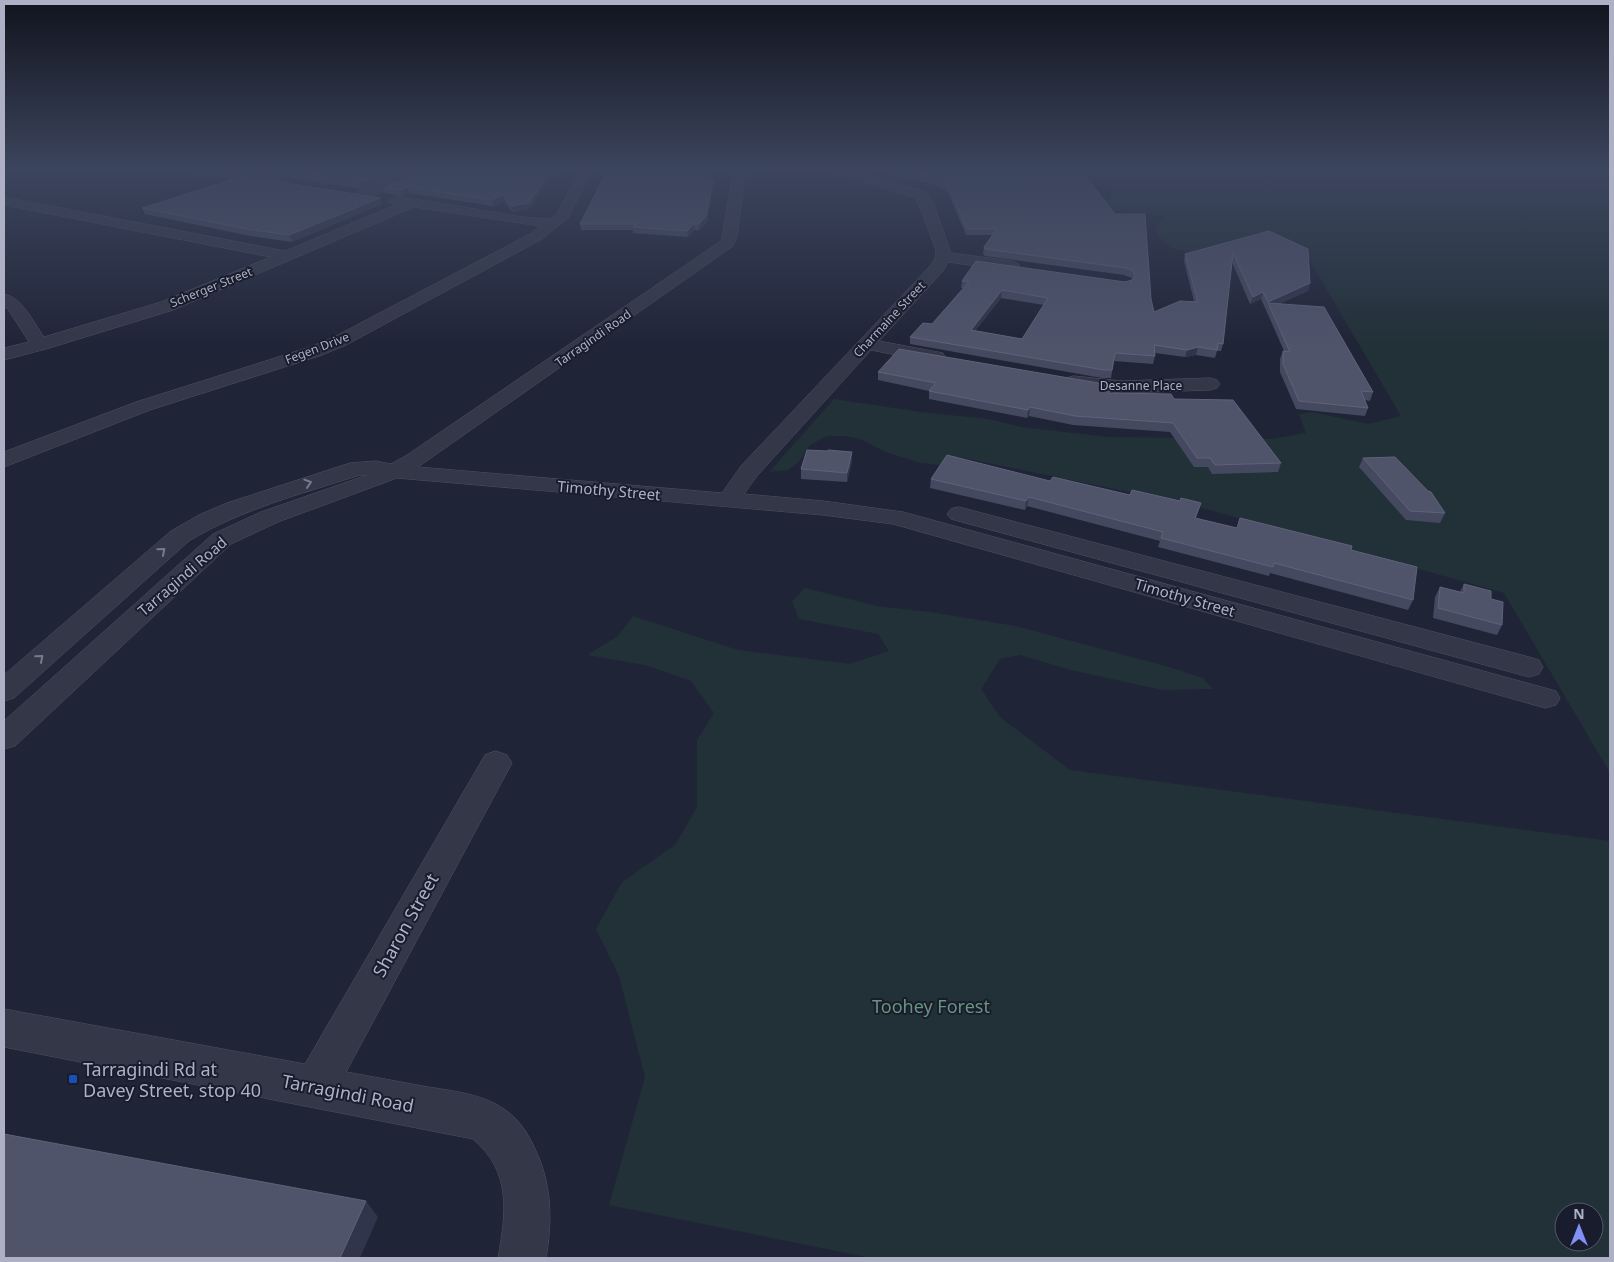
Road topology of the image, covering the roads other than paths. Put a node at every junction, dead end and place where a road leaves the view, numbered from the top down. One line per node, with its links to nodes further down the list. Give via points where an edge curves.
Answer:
1 (143, 228): 6 (street)
2 (354, 228): 6 (street, Scherger Street)
3 (547, 228): 16 (street, Fegen Drive, via 527,242 340,341 151,403)
4 (731, 228): 17 (street, Tarragindi Road, via 725,246 431,450)
5 (935, 228): 7 (street)
6 (288, 256): 11 (street, Scherger Street, via 167,306)
7 (944, 257): 8 (street); 10 (street, Charmaine Street)
8 (1029, 269)
9 (4, 299): 11 (street, via 14,306)
10 (866, 344): 13 (street); 18 (street, Charmaine Street, via 749,471)
11 (40, 345): 12 (street, Scherger Street)
12 (4, 354)
13 (952, 360)
14 (1058, 379): 15 (street, Desanne Place, via 1115,387)
15 (1210, 384)
16 (4, 460)
17 (395, 471): 18 (street, Timothy Street); 21 (street, Tarragindi Road, one-way to 17, via 142,568 198,525 235,508 340,473 367,468); 23 (street, Tarragindi Road, via 260,521 222,539)
18 (728, 500): 19 (street, Timothy Street)
19 (823, 508): 20 (street, Timothy Street, via 951,512); 22 (street, Timothy Street, via 895,517)
20 (1529, 667)
21 (4, 691)
22 (1545, 698)
23 (4, 738)
24 (496, 763): 26 (street, Sharon Street)
25 (4, 1028): 26 (street, Tarragindi Road)
26 (315, 1087): 27 (street, Tarragindi Road, via 465,1115 490,1124 506,1140 524,1181 528,1222)
27 (522, 1258)

